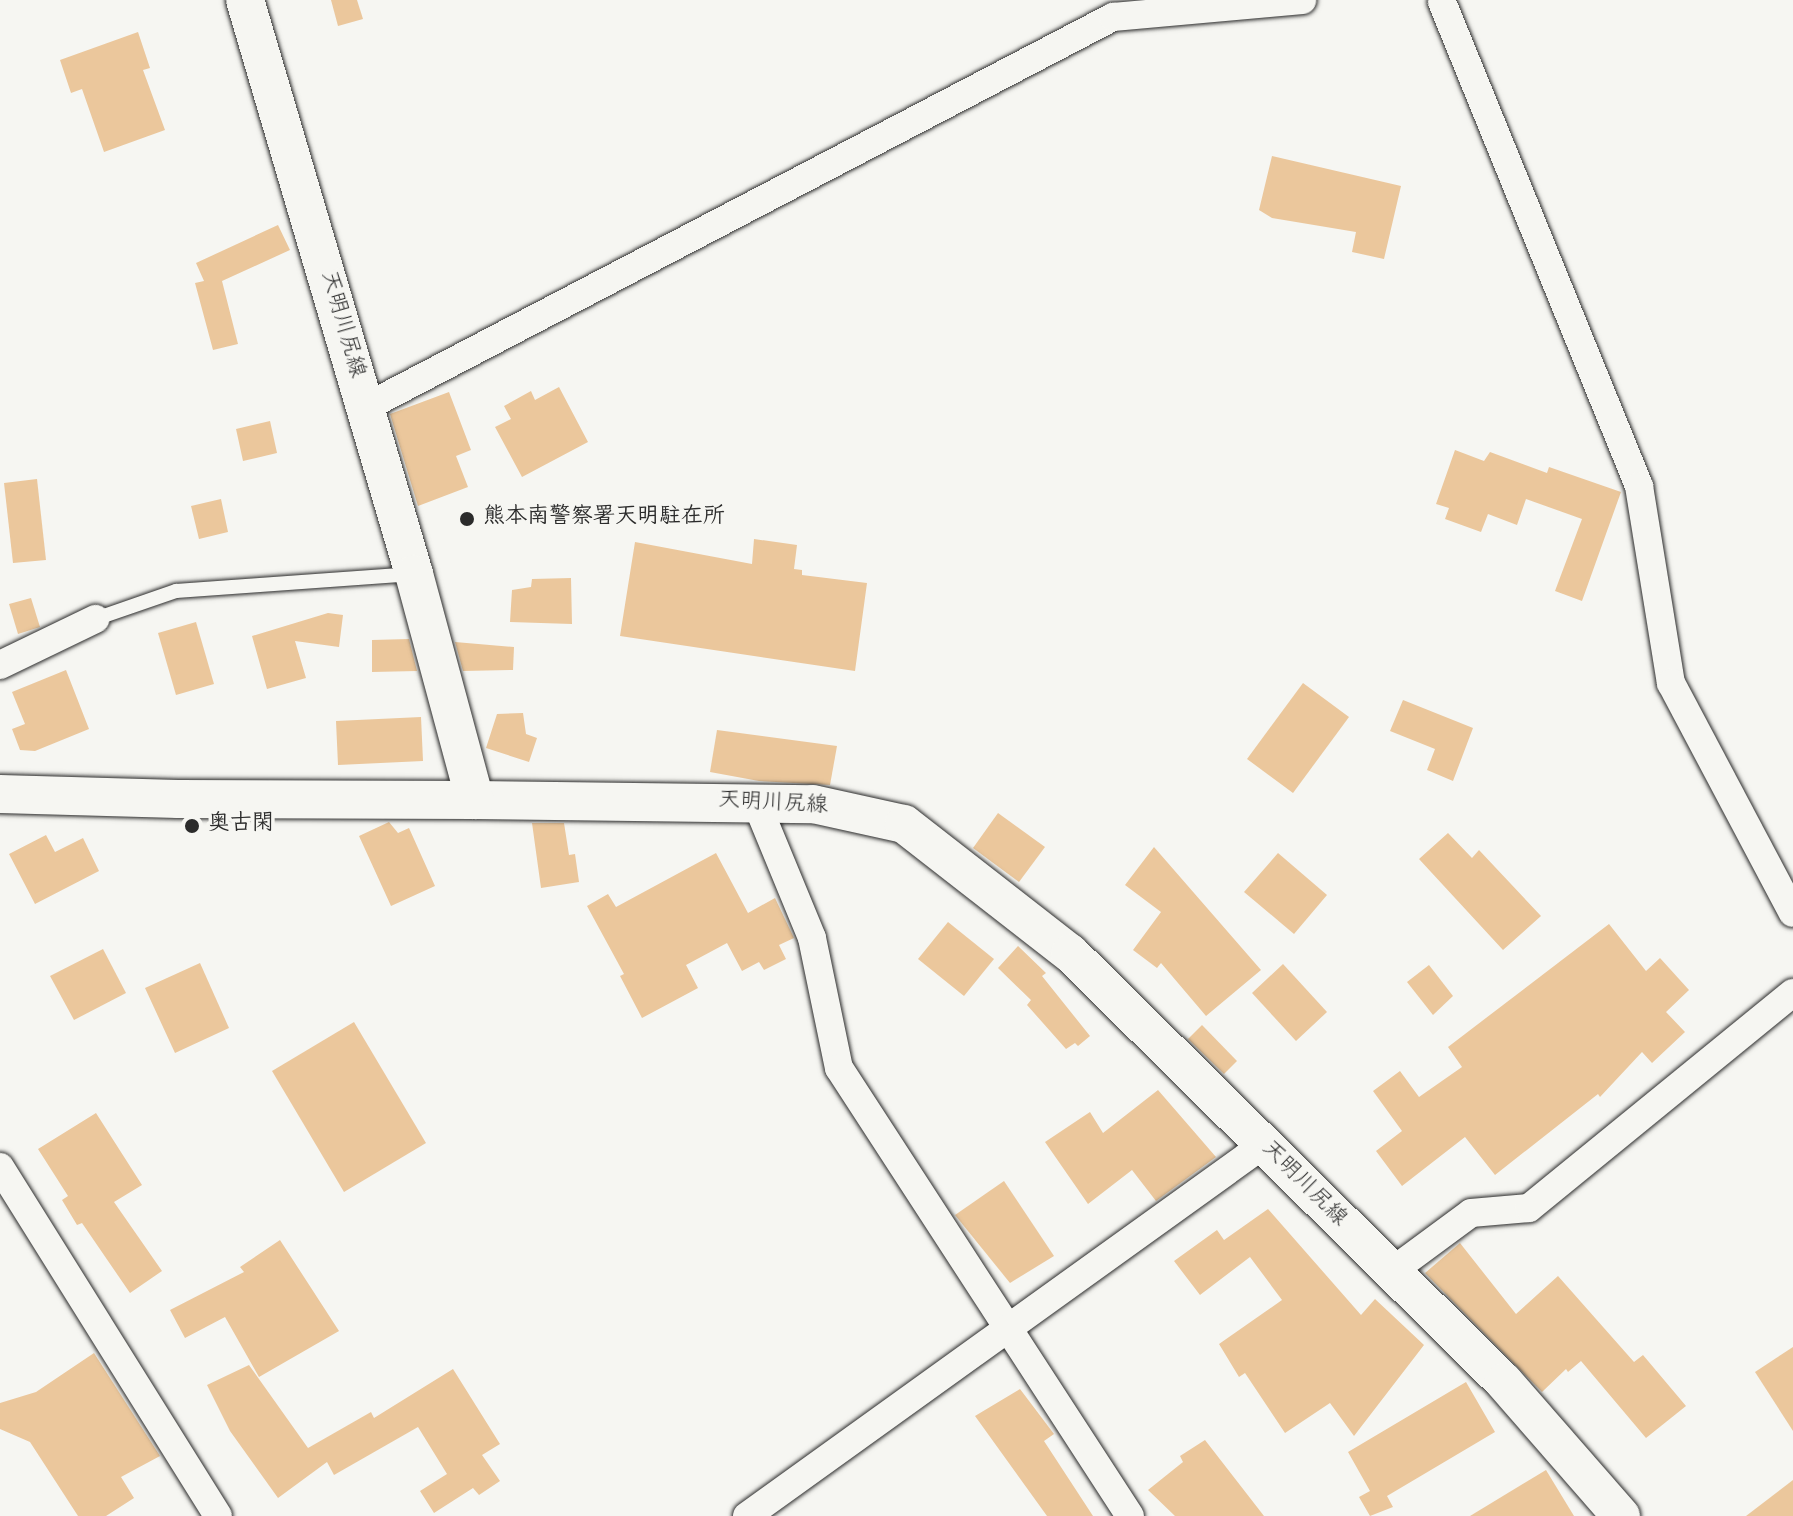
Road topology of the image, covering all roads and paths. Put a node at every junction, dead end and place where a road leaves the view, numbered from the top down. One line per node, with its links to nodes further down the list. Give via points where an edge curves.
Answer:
1 (245, 0): 4 (main road, 天明川尻線)
2 (1302, 0): 4 (street, via 1113,17)
3 (1439, 1): 11 (street, via 1639,486 1671,683)
4 (366, 407): 5 (main road, 天明川尻線)
5 (414, 574): 6 (lane, via 176,591); 9 (main road, 天明川尻線)
6 (95, 619): 7 (street)
7 (0, 665)
8 (0, 794): 9 (main road)
9 (475, 800): 10 (main road, 天明川尻線)
10 (756, 802): 13 (main road, 天明川尻線, via 813,804 904,824 1070,953); 16 (street, via 812,938 839,1068)
11 (1793, 913)
12 (1793, 993): 15 (street, via 1529,1208 1471,1213)
13 (1263, 1145): 15 (main road, 天明川尻線); 16 (street)
14 (0, 1167): 17 (street)
15 (1391, 1272): 20 (main road, 天明川尻線, via 1504,1382)
16 (1009, 1330): 18 (street); 19 (street)
17 (218, 1516)
18 (747, 1516)
19 (1130, 1516)
20 (1621, 1516)

